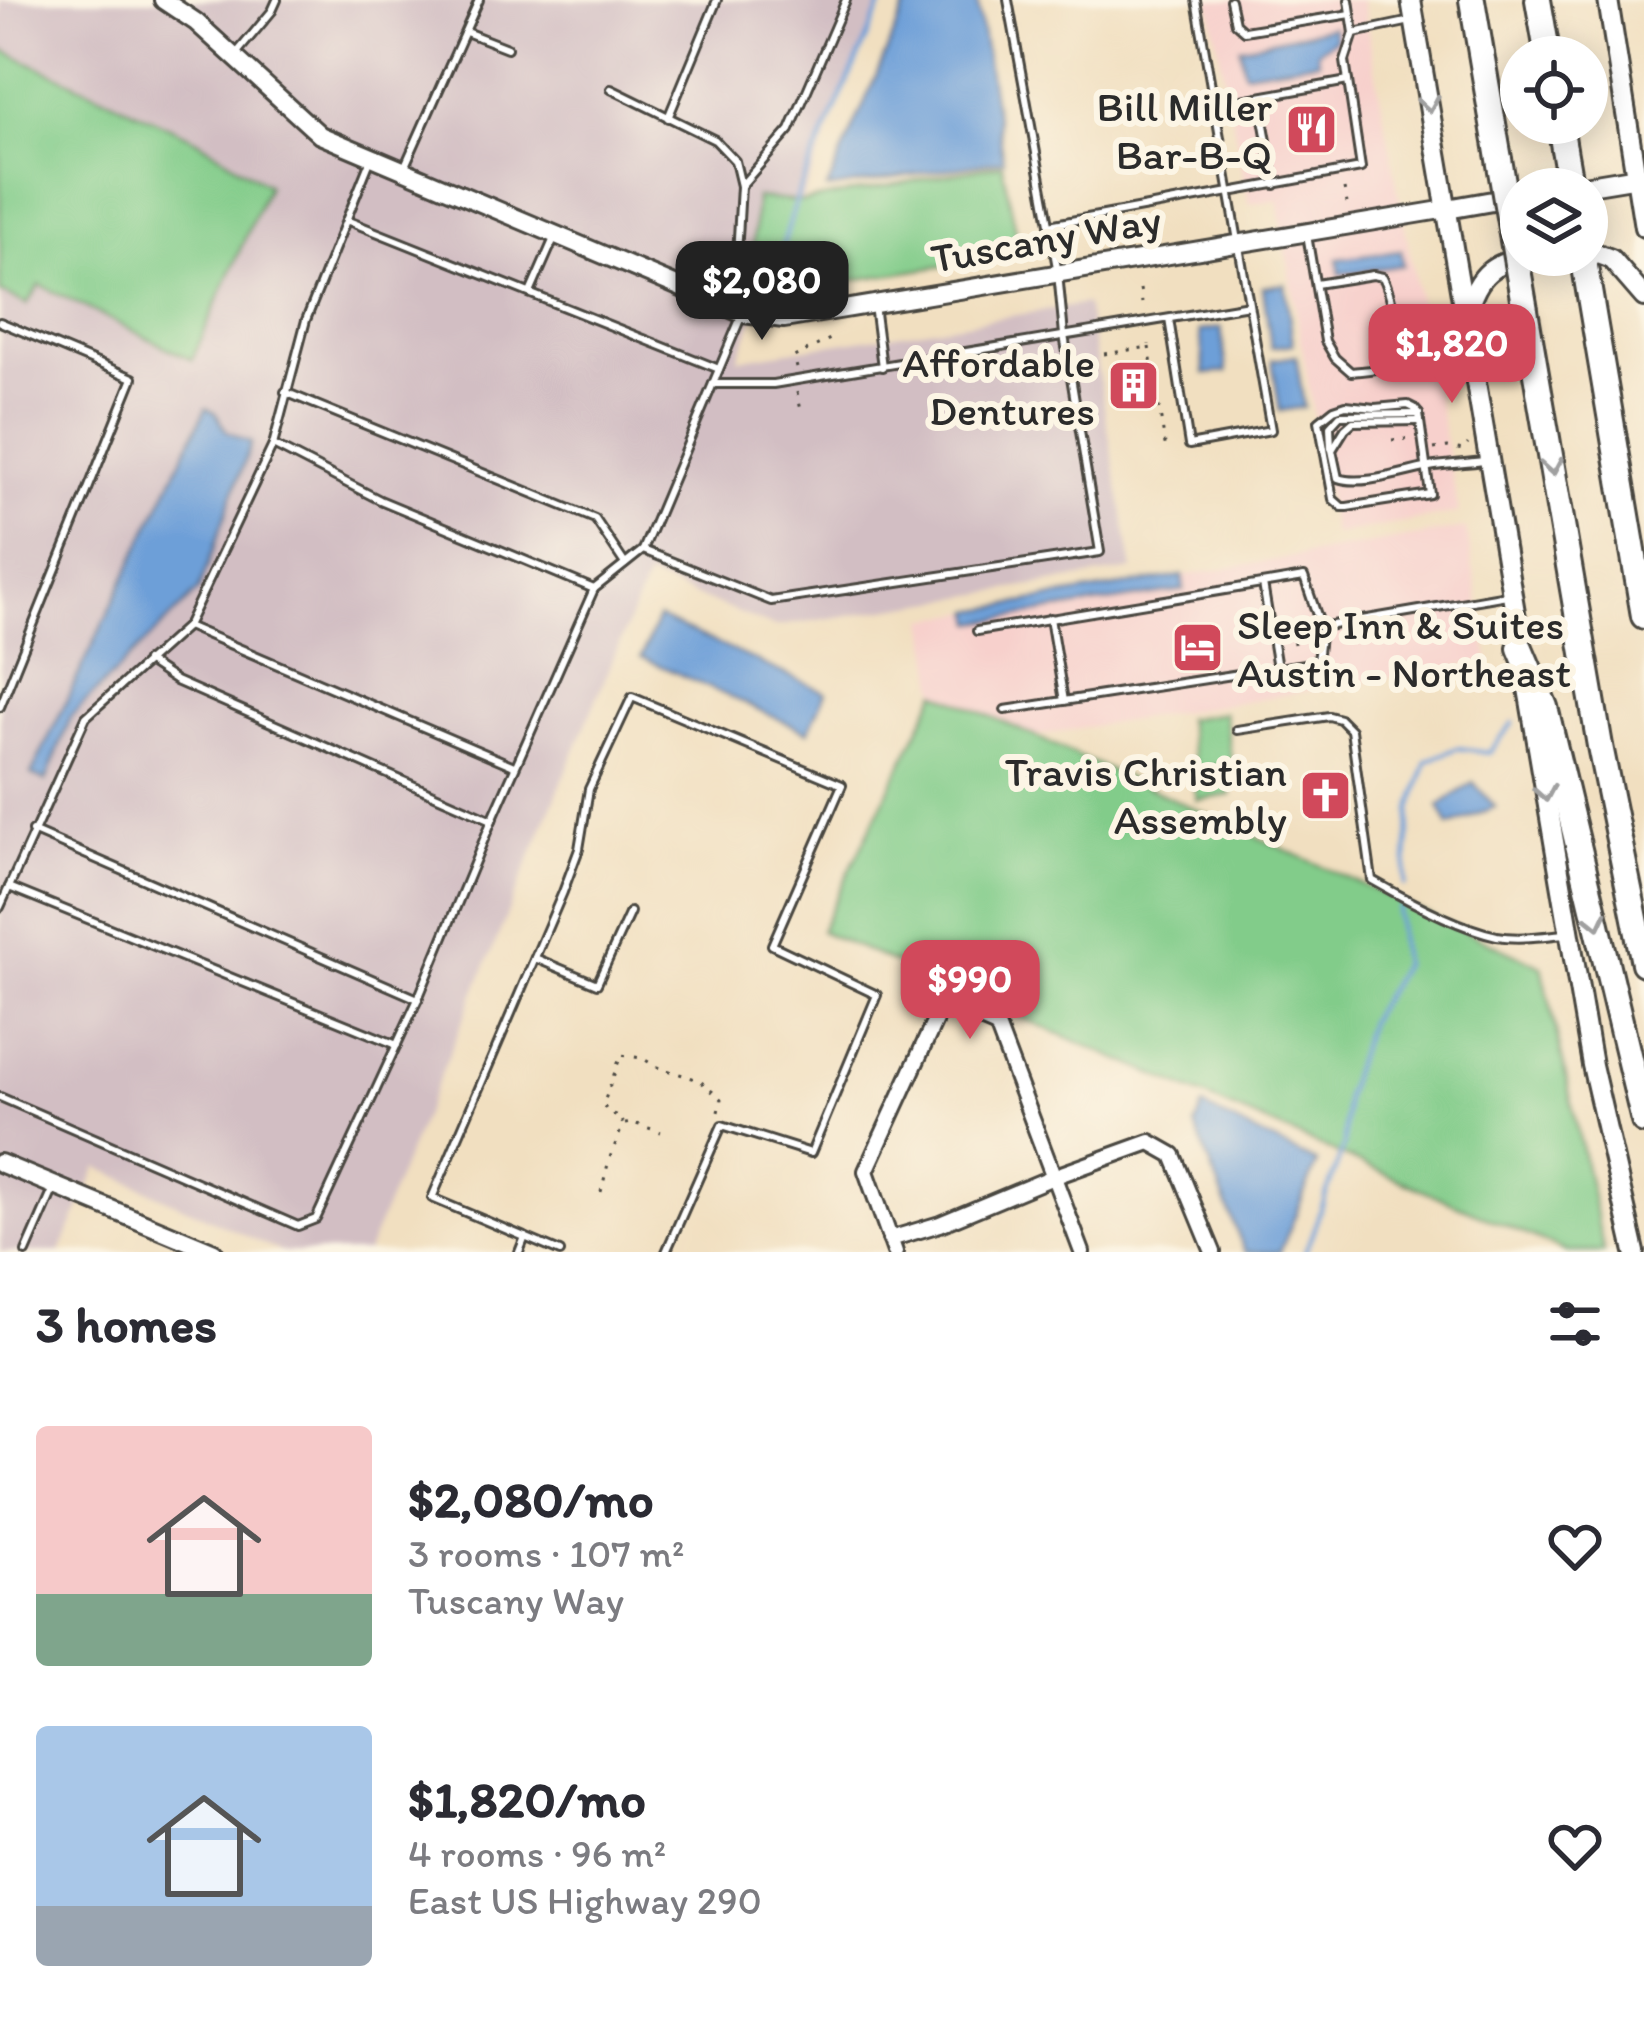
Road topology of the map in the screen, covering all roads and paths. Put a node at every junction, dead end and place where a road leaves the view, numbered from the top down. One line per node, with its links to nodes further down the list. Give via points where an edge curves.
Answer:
1 (163, 0): 20 (street, Tuscany Way)
2 (277, 0): 20 (lane)
3 (479, 0): 16 (lane)
4 (717, 0): 25 (lane)
5 (846, 0): 31 (lane, via 790,130)
6 (1008, 0): 38 (lane)
7 (1196, 0): 24 (lane)
8 (1229, 0): 14 (lane, via 1244,31)
9 (1349, 0): 14 (lane)
10 (1411, 0): 15 (main road)
11 (1472, 0): 106 (highway, one-way to 106, bridge)
12 (1538, 0): 18 (highway)
13 (1608, 0): 28 (main road)
14 (1351, 14): 17 (lane)
15 (1415, 20): 17 (lane); 36 (main road, one-way to 36)
16 (465, 32): 19 (lane); 27 (lane)
17 (1354, 33): 21 (lane)
18 (1544, 36)
19 (508, 48)
20 (234, 57): 26 (street, Tuscany Way, via 320,135)
21 (1348, 81): 23 (lane); 30 (lane, via 1361,168)
22 (611, 89): 25 (lane)
23 (1259, 97): 24 (lane); 30 (lane)
24 (1215, 105): 33 (lane)
25 (668, 118): 31 (lane, via 715,140 734,160)
26 (372, 158): 27 (street, Tuscany Way); 37 (lane)
27 (403, 171): 41 (street, Tuscany Way)
28 (1640, 177): 29 (main road); 39 (main road)
29 (1608, 182)
30 (1275, 185): 33 (lane)
31 (741, 186): 54 (lane)
32 (1344, 189): 35 (path)
33 (1230, 194): 38 (lane); 42 (lane)
34 (1500, 200): 36 (main road, Tuscany Way)
35 (1346, 203)
36 (1447, 209): 40 (street, Tuscany Way); 57 (main road)
37 (346, 220): 49 (lane); 66 (lane)
38 (1049, 225): 45 (lane)
39 (1644, 227)
40 (1306, 231): 42 (street, Tuscany Way); 47 (lane)
41 (556, 235): 49 (lane); 54 (street, Tuscany Way)
42 (1240, 242): 45 (street, Tuscany Way); 53 (lane)
43 (1608, 258): 50 (main road)
44 (1500, 264): 57 (main road, via 1472,293)
45 (1058, 273): 52 (street, Tuscany Way); 58 (lane)
46 (1588, 276): 84 (highway)
47 (1316, 284): 60 (lane, via 1383,277); 60 (lane, via 1325,340 1351,372 1387,368)
48 (1140, 289): 51 (path)
49 (530, 293): 63 (lane)
50 (1644, 297)
51 (1142, 303)
52 (873, 304): 54 (street, Tuscany Way, via 784,319); 62 (lane)
53 (1250, 305): 55 (lane); 55 (lane, via 1271,430 1189,445)
54 (738, 312): 63 (lane)
55 (1169, 319): 58 (lane)
56 (0, 322): 95 (lane, via 133,378)
57 (1466, 328): 60 (lane); 77 (main road)
58 (1064, 335): 62 (lane); 79 (lane, via 1100,552 770,602)
59 (834, 338): 64 (path, via 794,357)
60 (1404, 344)
61 (1104, 354): 74 (path, via 1149,345)
62 (882, 367): 65 (lane, via 773,384)
63 (719, 369): 65 (lane)
64 (797, 370)
65 (713, 384): 79 (lane)
66 (285, 392): 72 (lane); 80 (lane, via 595,519)
67 (797, 392): 68 (path)
68 (801, 410)
69 (1419, 418): 75 (lane, via 1354,422); 75 (lane, via 1340,415 1330,426); 78 (lane); 78 (lane, via 1408,405 1346,405 1319,421 1342,507 1430,494)
70 (1392, 440): 76 (path, via 1411,437)
71 (1469, 442): 73 (path, via 1463,450)
72 (273, 445): 82 (lane, via 380,500); 87 (lane)
73 (1434, 449)
74 (1166, 450)
75 (1332, 450): 78 (lane, via 1344,482)
76 (1414, 452)
77 (1488, 460): 78 (lane); 83 (main road)
78 (1427, 467)
79 (644, 550): 80 (lane)
80 (626, 565): 82 (lane)
81 (1263, 584): 85 (lane); 88 (lane, via 1304,578); 93 (lane)
82 (594, 589): 98 (lane)
83 (1511, 595): 88 (lane); 91 (main road)
84 (1644, 616)
85 (1050, 618): 89 (lane); 94 (lane)
86 (1295, 622): 90 (path)
87 (187, 626): 92 (lane); 98 (lane)
88 (1321, 627): 93 (lane, via 1316,662)
89 (977, 632)
90 (1294, 644)
91 (1520, 648): 104 (main road, one-way to 104); 110 (highway, one-way to 110, via 1546,707)
92 (146, 661): 99 (lane); 100 (lane, via 86,717)
93 (1276, 668): 94 (lane)
94 (1064, 701): 96 (lane)
95 (0, 707)
96 (1005, 710)
97 (1237, 730): 104 (lane, via 1340,718 1351,730 1372,880 1497,936)
98 (515, 767): 99 (lane)
99 (492, 820): 107 (lane)
100 (32, 831): 101 (lane); 107 (lane)
101 (9, 887): 102 (lane); 108 (lane)
102 (0, 908)
103 (630, 912): 105 (lane, via 597,984)
104 (1569, 934): 128 (main road)
105 (535, 958): 112 (lane, via 578,849 589,789 632,697 842,784 772,945 877,995 811,1153); 118 (lane, via 432,1198)
106 (1644, 962)
107 (418, 999): 108 (lane)
108 (397, 1045): 109 (lane, via 316,1219 298,1226)
109 (0, 1097)
110 (1644, 1121)
111 (623, 1125): 112 (path, via 603,1105 624,1054 699,1080 721,1099); 113 (path); 117 (path)
112 (722, 1125): 125 (lane)
113 (661, 1132)
114 (0, 1163): 116 (street)
115 (1053, 1177): 119 (street); 119 (street, via 997,1026 943,1003 866,1171); 126 (street); 127 (street, via 1150,1142 1173,1155)
116 (56, 1185): 121 (lane); 122 (street)
117 (601, 1192)
118 (525, 1237): 120 (lane); 123 (lane)
119 (892, 1246)
120 (547, 1250): 124 (lane)
121 (26, 1252)
122 (214, 1252)
123 (519, 1252)
124 (560, 1252)
125 (666, 1252)
126 (1082, 1252)
127 (1214, 1252)
128 (1635, 1252)

